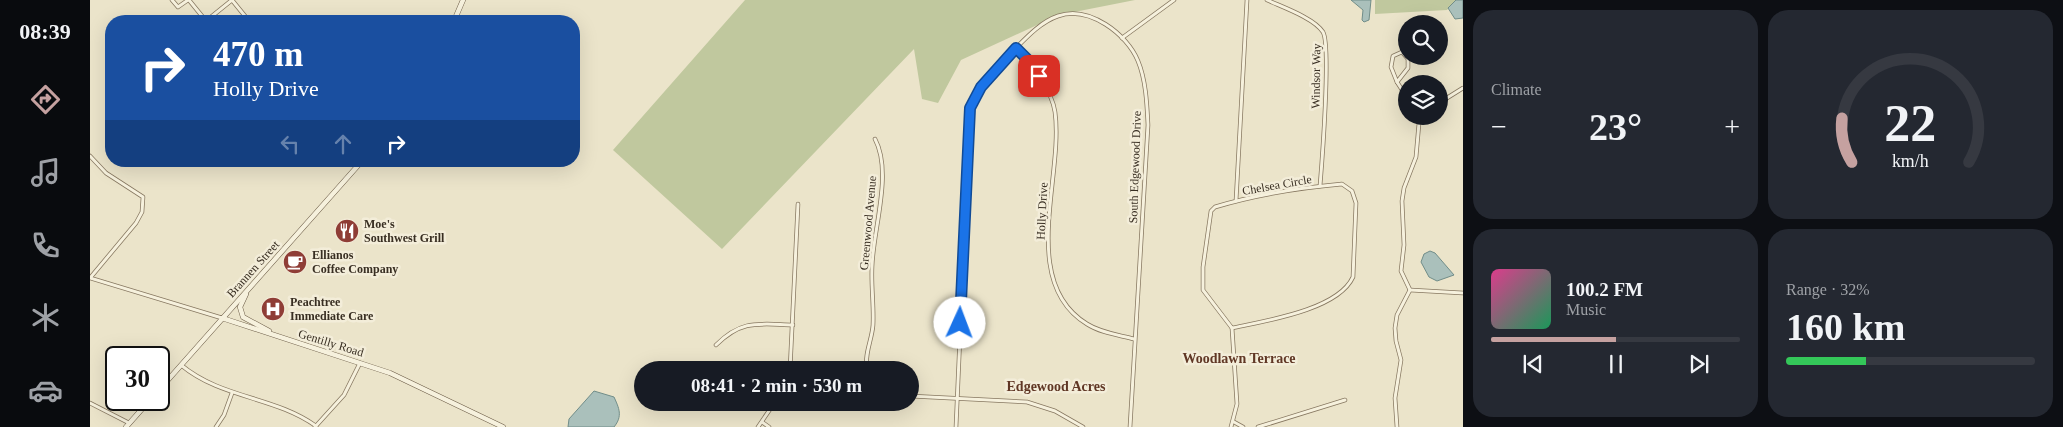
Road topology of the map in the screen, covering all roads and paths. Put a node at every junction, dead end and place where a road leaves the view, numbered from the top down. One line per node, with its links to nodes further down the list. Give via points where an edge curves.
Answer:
1 (172, 0): 2 (street, via 178,7)
2 (188, 0): 8 (street)
3 (232, 0): 9 (street); 10 (street)
4 (463, 0): 11 (street)
5 (1174, 0): 12 (street)
6 (1247, 0): 22 (street)
7 (1267, 0): 21 (street, Windsor Way, via 1310,21 1325,35)
8 (201, 15)
9 (213, 15)
10 (244, 15)
11 (457, 15)
12 (1122, 38): 13 (street, South Edgewood Drive, via 1099,21 1077,13 1059,15 1045,23); 31 (street, South Edgewood Drive, via 1140,66 1148,125)
13 (1016, 48): 31 (street, Holly Drive, via 1029,61 1055,112 1049,242 1058,295 1087,325); 41 (street, South Edgewood Drive, via 981,87 970,108)
14 (1397, 82): 14 (street, via 1390,67 1393,56 1402,52 1408,59 1408,68)
15 (1463, 88): 16 (street)
16 (1448, 97)
17 (1419, 125): 26 (street, via 1416,157 1404,188 1401,271)
18 (875, 139): 35 (street, Greenwood Avenue, via 882,176 872,266 874,313)
19 (90, 156): 24 (street, via 106,172 143,197 142,212 126,237)
20 (357, 167): 25 (street, Brannen Street)
21 (1320, 186): 22 (street, Chelsea Circle, via 1299,187); 30 (street, Chelsea Circle, via 1342,184 1355,196 1354,277 1350,284 1329,300 1310,308)
22 (1236, 201): 30 (street, Chelsea Circle, via 1211,211 1203,267 1203,290)
23 (798, 204): 29 (street)
24 (90, 278): 28 (street, Gentilly Road)
25 (251, 286): 28 (street, Brannen Street); 32 (street, via 241,302 243,317)
26 (1410, 290): 27 (street); 60 (street, via 1397,315 1395,328 1401,360 1395,398)
27 (1463, 293)
28 (222, 318): 32 (street, Gentilly Road); 37 (street, Brannen Street)
29 (793, 325): 33 (street, via 737,327); 34 (street)
30 (1232, 328): 47 (street, via 1237,404)
31 (1134, 339): 56 (street, South Edgewood Drive)
32 (291, 341): 36 (street, Gentilly Road)
33 (716, 345)
34 (791, 361)
35 (866, 361)
36 (360, 362): 50 (street, via 344,395); 51 (street, Gentilly Road, via 411,382)
37 (181, 365): 38 (street, Brannen Street); 39 (street, via 205,382)
38 (170, 378)
39 (232, 393): 49 (street); 50 (street, via 281,407)
40 (919, 397): 41 (street)
41 (958, 399): 54 (street, South Edgewood Drive); 55 (street, via 1027,402 1055,411)
42 (1345, 400): 59 (street)
43 (90, 403): 48 (street)
44 (140, 411): 48 (street)
45 (769, 411): 46 (street)
46 (762, 422): 52 (street); 53 (street)
47 (1234, 422): 57 (street); 58 (street)
48 (127, 425)
49 (216, 427)
50 (316, 427)
51 (503, 427)
52 (758, 427)
53 (769, 427)
54 (956, 427)
55 (1083, 427)
56 (1130, 427)
57 (1231, 427)
58 (1243, 427)
59 (1258, 427)
60 (1397, 427)

